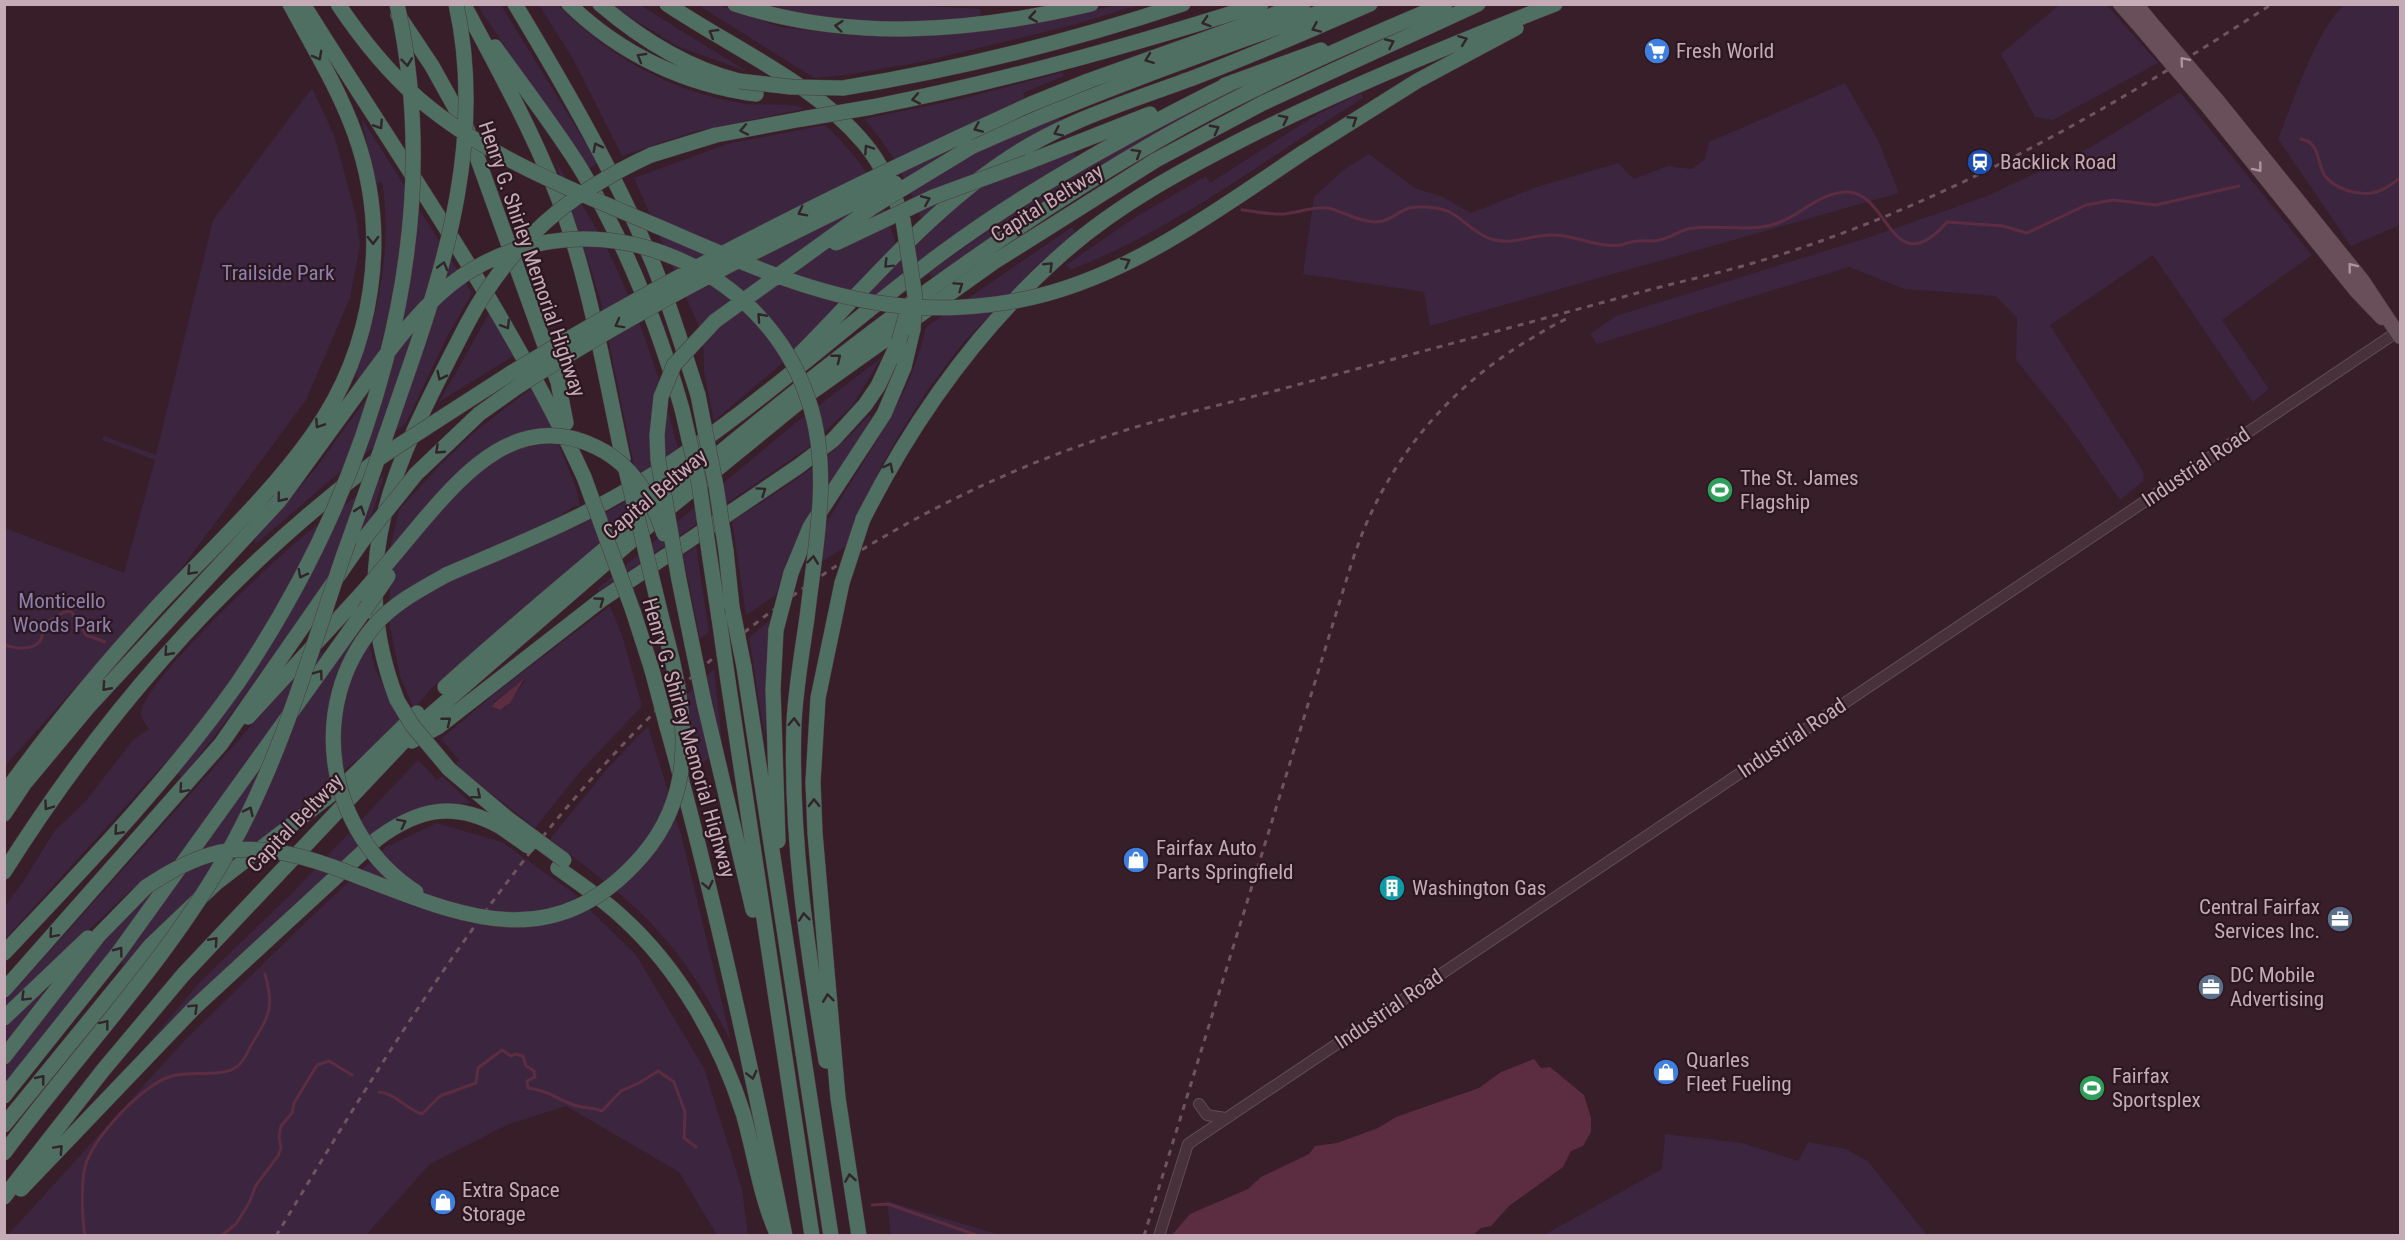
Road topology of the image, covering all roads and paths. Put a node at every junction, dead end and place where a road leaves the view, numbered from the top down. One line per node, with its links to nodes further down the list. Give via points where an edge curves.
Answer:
1 (290, 4): 41 (highway, one-way to 41, via 343,105 363,165 374,240 371,287 359,343 327,412 301,449 91,678)
2 (303, 4): 36 (highway, one-way to 36, via 510,332)
3 (338, 4): 21 (highway, one-way to 21, bridge, via 396,79 439,115 487,147 570,189 807,286 887,304 946,307 1033,297 1077,284 1166,241 1450,61)
4 (392, 4): 36 (highway, Henry G. Shirley Memorial Highway, via 467,129 558,382 565,422)
5 (397, 4): 48 (highway, one-way to 48, bridge, via 410,83 412,186 400,292 382,375 342,488 294,590 242,677 171,771)
6 (456, 4): 58 (highway, one-way to 6, bridge, via 188,914 231,848 265,774 446,257 464,152 465,69)
7 (515, 4): 45 (highway, one-way to 7, bridge, via 717,486 698,395 654,265 594,141)
8 (569, 4): 28 (highway, one-way to 8, bridge, via 804,94 756,94 711,85 653,64 612,40)
9 (600, 4): 28 (highway, bridge, via 664,50 700,68 739,81)
10 (667, 4): 31 (highway, one-way to 10, bridge, via 903,220 892,188 866,144 803,90)
11 (735, 4): 12 (highway, one-way to 11, via 975,26 897,30 817,24)
12 (1091, 4)
13 (1183, 4): 28 (highway, via 984,60)
14 (1261, 4): 43 (highway, one-way to 43, bridge, via 1069,63 968,88 716,135 651,155 585,189 542,223 495,279 467,324 408,447 376,547 375,608 379,638 397,700 412,725 449,769)
15 (1303, 4): 29 (highway, one-way to 29, via 1088,81)
16 (1343, 4): 29 (highway)
17 (1370, 4): 35 (highway, one-way to 35, via 1265,50 1118,105 1005,160 942,212)
18 (1445, 4): 25 (highway)
19 (1478, 4): 40 (highway, Capital Beltway, one-way to 19, via 447,698 677,501 809,394 940,299 1156,160 1263,103)
20 (1555, 4): 54 (highway, one-way to 20, bridge, via 813,782 818,698 842,584 863,519 893,460 926,408 1005,309 1064,252 1116,212 1206,158 1307,107 1441,48)
21 (1564, 4)
22 (2120, 4): 26 (main road)
23 (2136, 4): 26 (main road)
24 (464, 5): 47 (highway, bridge, via 532,135 567,221 672,659 684,729 677,790 668,817 650,847 609,888 585,903 522,920 480,918); 50 (highway, bridge, via 580,167 650,312 682,409 699,483)
25 (1425, 12): 27 (highway); 57 (highway, one-way to 25, via 116,986 182,914 346,783 511,628 702,465 826,367 958,269 1159,140)
26 (2146, 24): 33 (main road, bridge, via 2213,104 2357,292)
27 (1233, 82): 32 (highway, one-way to 27, bridge, via 888,217); 35 (highway, via 1142,127 975,230)
28 (843, 88)
29 (1033, 111): 30 (highway); 34 (highway, one-way to 34, bridge, via 825,201 629,303)
30 (971, 147): 32 (highway, bridge, via 874,206); 34 (highway, one-way to 34, bridge, via 791,232)
31 (909, 257): 40 (highway, one-way to 31, bridge, via 438,727 601,600 813,456 865,405 887,371 909,303); 45 (highway, bridge, via 915,296 913,329 904,367 884,414 810,527 791,573 776,630 773,689 778,847)
32 (781, 274): 38 (highway, bridge, via 700,334 674,365 661,397 658,460)
33 (2399, 334): 56 (street, Industrial Road)
34 (514, 380): 39 (highway, one-way to 39, bridge, via 416,474 363,540); 44 (highway, one-way to 44, bridge, via 438,420 381,457 280,541 170,649 96,738)
35 (754, 400): 47 (highway, bridge, via 681,455 606,502 446,575 393,608 360,645 340,687 333,740 338,787 358,834 390,872)
36 (584, 477): 62 (highway, Henry G. Shirley Memorial Highway, one-way to 62, bridge, via 652,670 697,834)
37 (439, 501): 38 (highway, bridge, via 474,465 498,449 540,437 586,442 621,463 646,492); 39 (highway, bridge, via 276,690); 53 (highway, one-way to 37, bridge, via 119,952)
38 (679, 580): 50 (highway, bridge)
39 (221, 744): 49 (highway, one-way to 49)
40 (396, 749): 59 (highway, Capital Beltway, one-way to 40, via 183,975)
41 (4, 794)
42 (4, 814): 54 (highway, one-way to 42, bridge, via 828,1075 807,945 796,840 794,720 821,482 819,446 810,403 783,342 758,313 705,271 662,252 615,242 549,242 501,255 461,277 435,299 410,325 279,501 88,706)
43 (504, 823): 60 (highway, one-way to 43, via 195,1007 377,839 411,818 430,812 465,812); 61 (highway, bridge, via 561,864 624,919 659,956 694,1006 725,1067 743,1114 768,1214)
44 (4, 872)
45 (774, 873): 64 (highway)
46 (146, 887): 47 (highway, bridge, via 181,867 220,852 268,851 326,863); 51 (highway, one-way to 51); 52 (highway, via 104,928)
47 (439, 907)
48 (4, 953)
49 (4, 990)
50 (777, 1013): 63 (highway)
51 (4, 1018)
52 (4, 1057)
53 (4, 1096)
54 (838, 1098): 65 (highway, one-way to 54)
55 (1200, 1104): 56 (street, via 1207,1115)
56 (1225, 1118): 66 (street, Industrial Road, via 1188,1144)
57 (4, 1125)
58 (4, 1153)
59 (4, 1197)
60 (4, 1207)
61 (778, 1236)
62 (785, 1236)
63 (812, 1236)
64 (831, 1236)
65 (859, 1236)
66 (1159, 1236)

